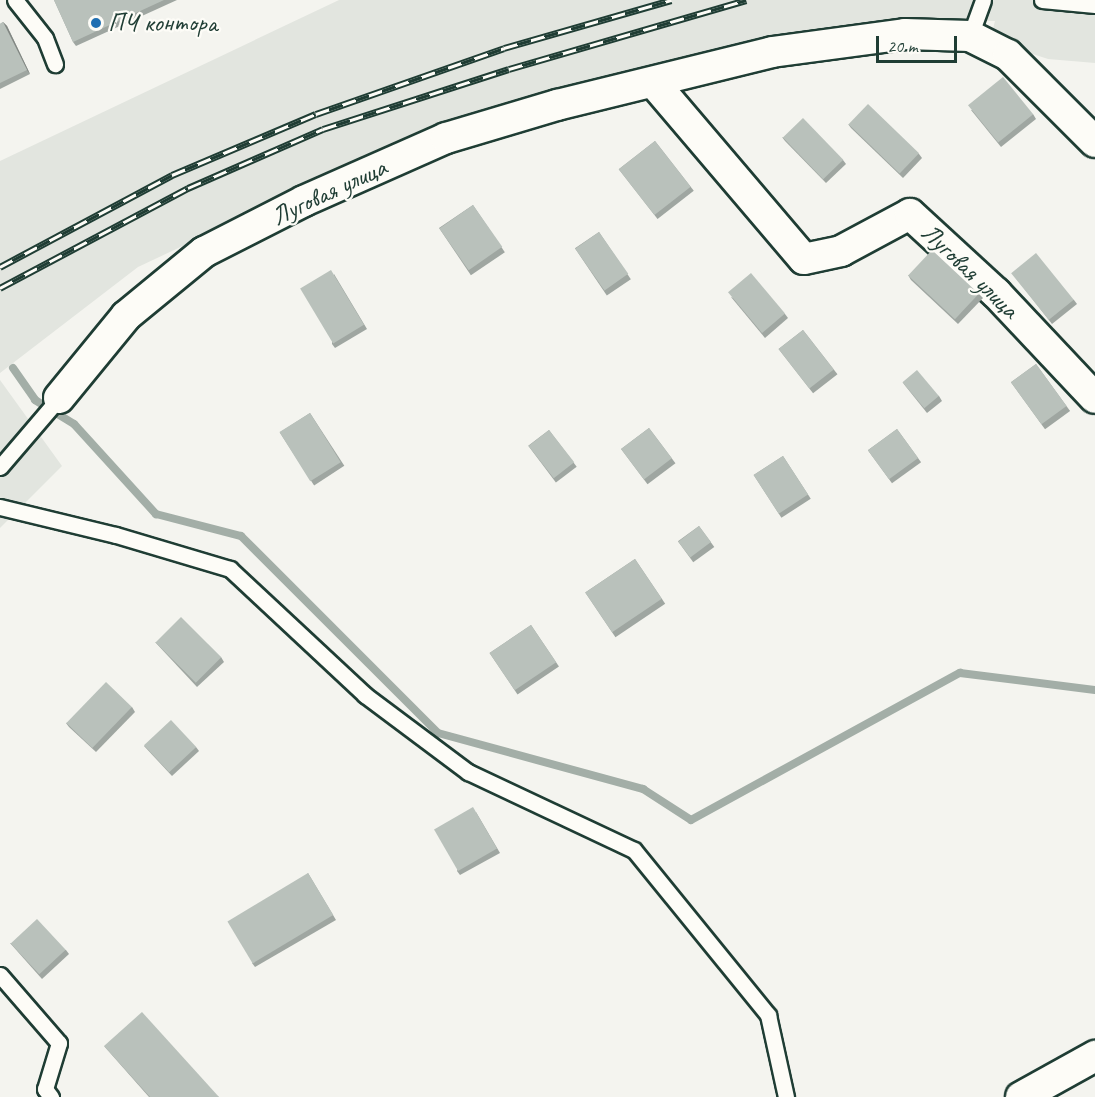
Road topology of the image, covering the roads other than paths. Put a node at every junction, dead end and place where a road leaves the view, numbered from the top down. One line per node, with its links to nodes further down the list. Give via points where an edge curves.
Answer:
1 (15, 0): 6 (lane, via 45,38)
2 (983, 0): 5 (lane)
3 (1042, 0): 4 (lane)
4 (1095, 5)
5 (970, 36): 7 (street, Луговая улица, via 905,34 772,52); 8 (street, Луговая улица, via 1008,55)
6 (55, 64)
7 (654, 83): 9 (street, Луговая улица, via 557,105 446,138 304,201 204,252 126,316); 10 (street, Луговая улица, via 804,259 841,251 910,214 996,293)
8 (1095, 142)
9 (59, 398): 11 (lane)
10 (1095, 398)
11 (0, 467)
12 (0, 507): 16 (lane, via 116,535 230,569 365,695 468,772 634,850 768,1015)
13 (0, 975): 15 (lane, via 59,1043 45,1089)
14 (1095, 1056): 17 (street)
15 (51, 1097)
16 (786, 1097)
17 (1021, 1097)

